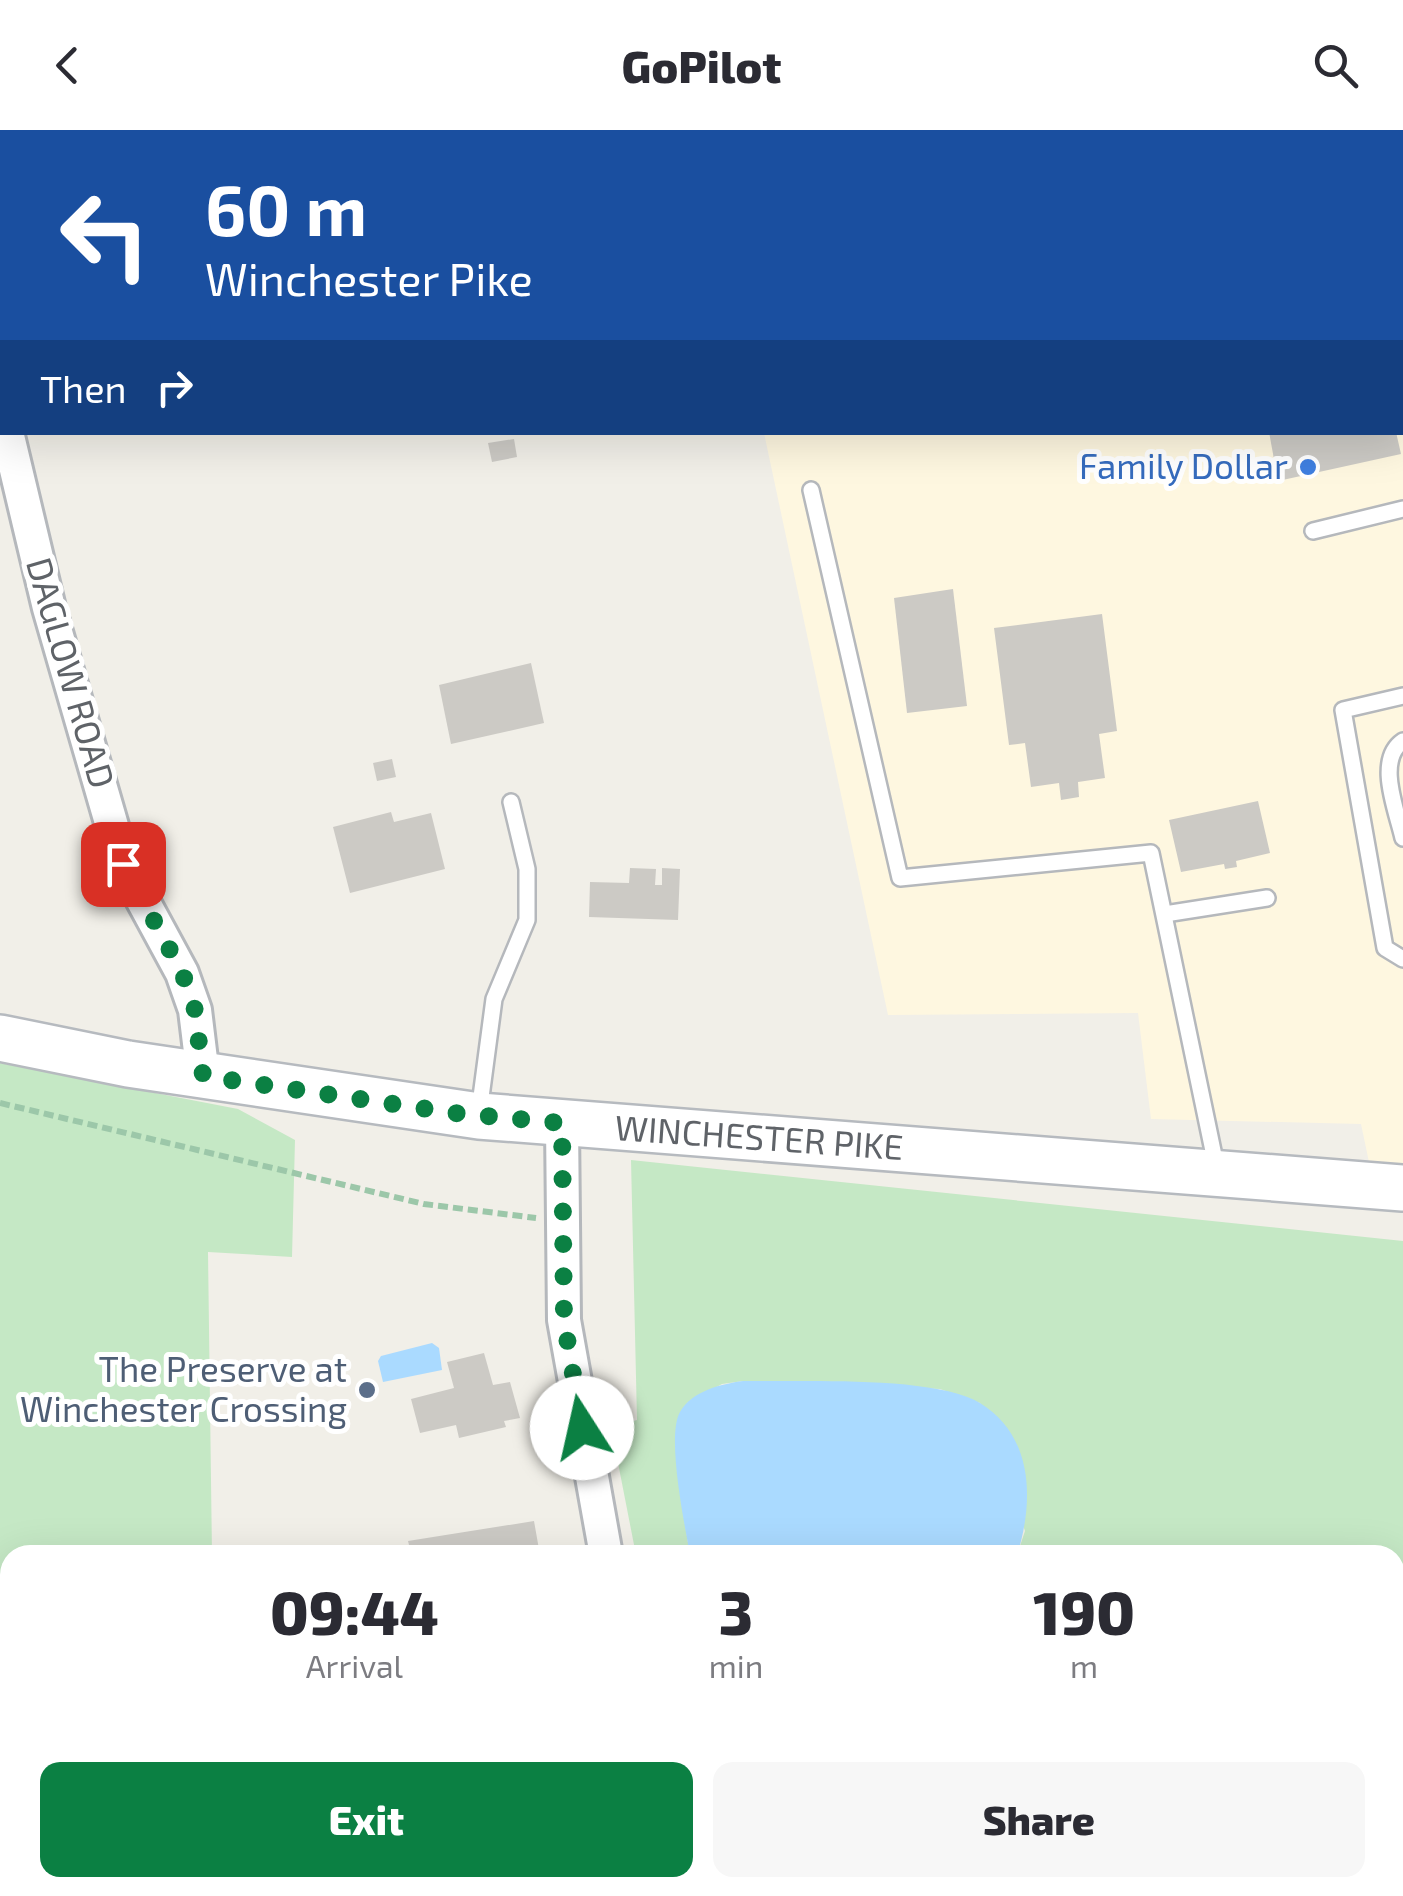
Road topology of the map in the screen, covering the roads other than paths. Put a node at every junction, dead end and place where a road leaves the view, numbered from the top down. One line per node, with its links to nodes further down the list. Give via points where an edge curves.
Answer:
1 (7, 435): 13 (street, DAGLOW ROAD, via 123,864 182,972 195,1010)
2 (810, 490): 10 (lane, via 900,878 1151,853)
3 (1403, 509): 4 (lane)
4 (1313, 531)
5 (1403, 696): 11 (lane, via 1344,710 1386,948)
6 (1403, 741): 8 (lane, via 1388,769)
7 (512, 802): 14 (lane, via 527,869 526,920 494,999)
8 (1403, 838)
9 (1267, 898): 10 (lane)
10 (1165, 914): 16 (lane)
11 (1403, 959)
12 (0, 1038): 13 (main road, WINCHESTER PIKE)
13 (203, 1076): 14 (main road, WINCHESTER PIKE)
14 (479, 1116): 15 (main road, WINCHESTER PIKE)
15 (562, 1123): 16 (main road, WINCHESTER PIKE); 18 (street, via 564,1320)
16 (1218, 1174): 17 (main road, WINCHESTER PIKE)
17 (1402, 1184)
18 (604, 1545)

